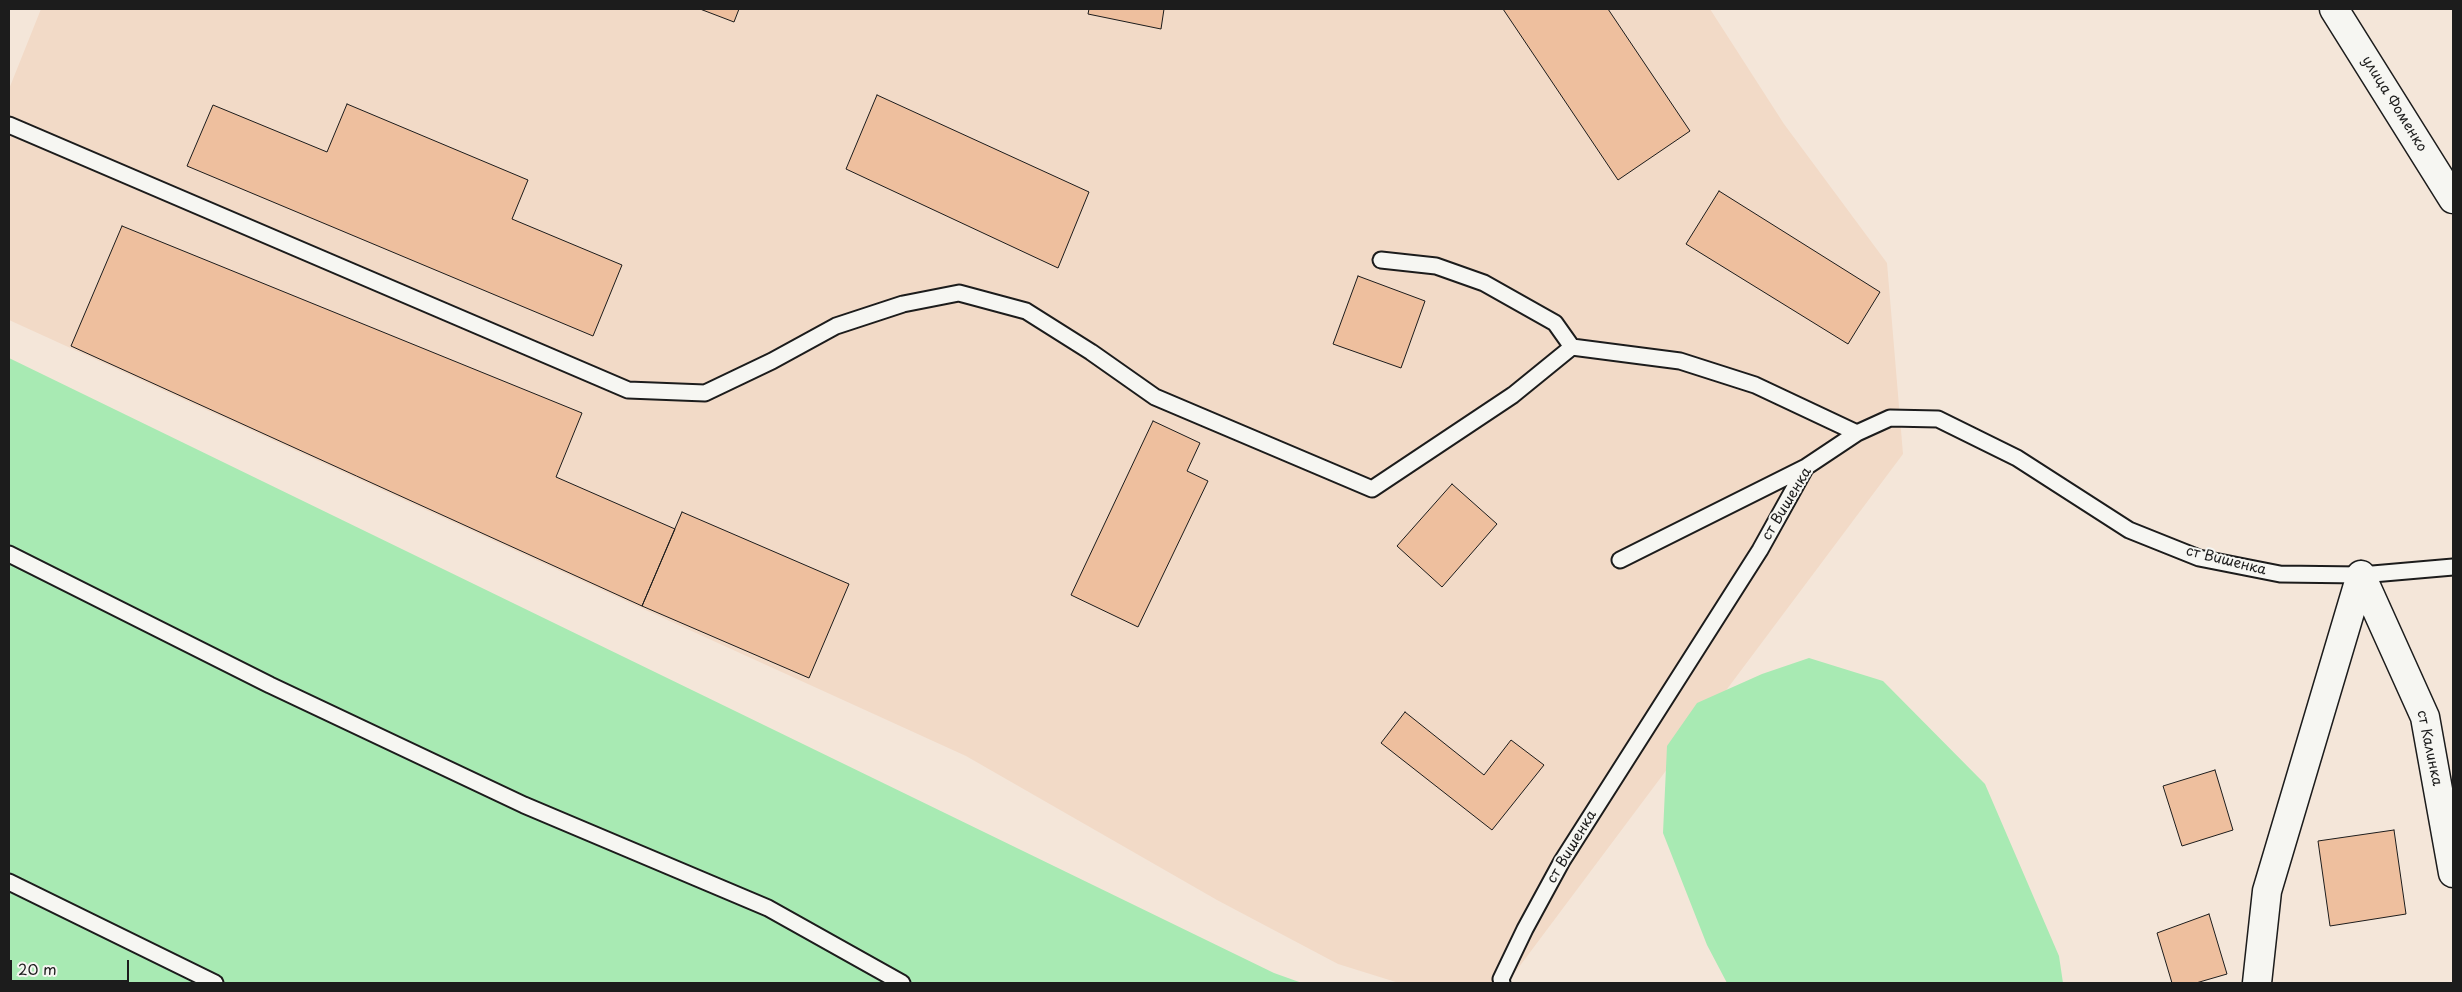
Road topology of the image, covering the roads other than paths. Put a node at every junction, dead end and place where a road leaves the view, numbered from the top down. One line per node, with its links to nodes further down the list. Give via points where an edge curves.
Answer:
1 (2334, 9): 3 (street, улица Фоменко)
2 (9, 126): 5 (lane, via 628,390 705,393 836,326 903,304 959,293 1026,311 1155,397 1372,489 1513,395)
3 (2453, 199)
4 (1381, 260): 5 (lane, via 1436,266 1484,283 1555,324)
5 (1572, 347): 6 (lane, via 1680,362 1755,385)
6 (1857, 433): 7 (lane, ст Вишенка); 11 (lane, ст Вишенка, via 1890,418 1938,419 2016,458 2129,530 2199,558 2280,574)
7 (1806, 468): 9 (lane); 16 (lane, ст Вишенка, via 1760,550 1562,861 1525,928)
8 (9, 554): 15 (lane, via 270,685 516,801 768,908)
9 (1620, 560)
10 (2453, 567): 11 (lane, ст Вишенка)
11 (2361, 575): 12 (street, ст Калинка, via 2425,717); 17 (street, via 2267,891)
12 (2453, 872)
13 (9, 882): 14 (lane)
14 (215, 983)
15 (902, 983)
16 (1502, 983)
17 (2257, 983)

